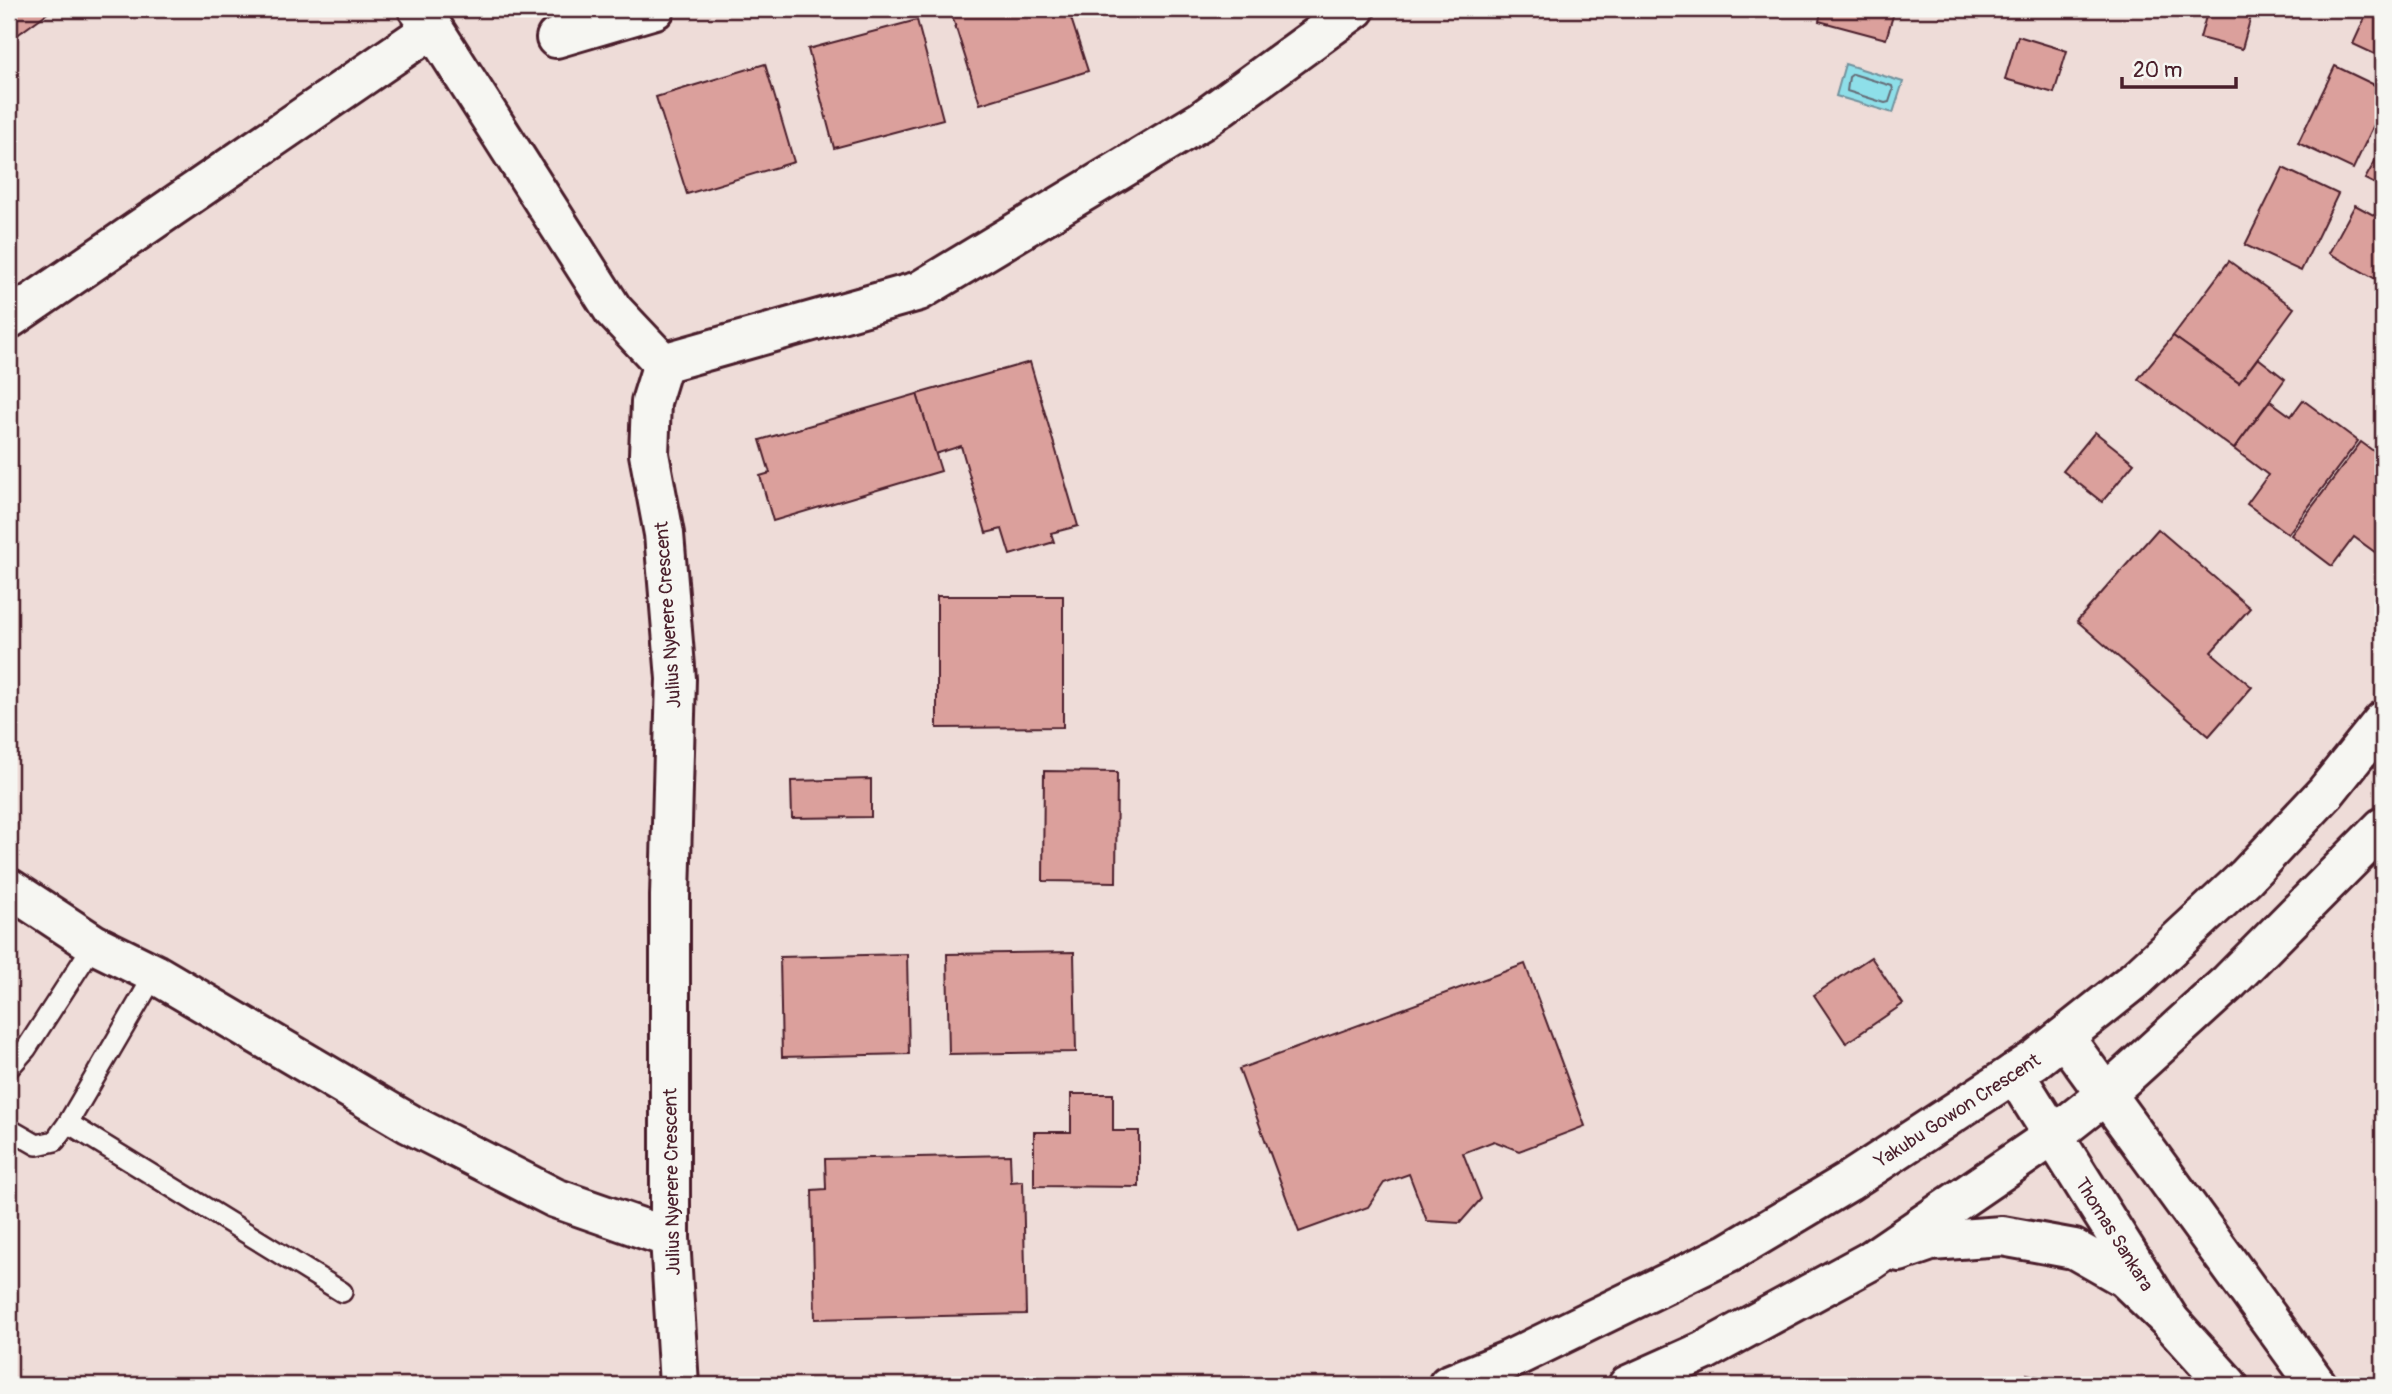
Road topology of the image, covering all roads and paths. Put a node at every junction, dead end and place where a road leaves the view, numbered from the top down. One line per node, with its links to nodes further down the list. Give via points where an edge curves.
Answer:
1 (655, 9): 4 (street)
2 (1355, 9): 6 (street, via 1201,121 919,291)
3 (426, 18): 5 (street); 6 (street, via 613,310)
4 (556, 38)
5 (9, 319)
6 (663, 363): 19 (street, Julius Nyerere Crescent, via 651,402 649,454 664,534 676,679 670,896)
7 (2383, 721): 12 (street, Yakubu Gowon Crescent, via 2326,792 2246,877 2134,981)
8 (2383, 827): 15 (street, via 2229,982)
9 (9, 888): 10 (street)
10 (94, 944): 11 (street); 13 (lane)
11 (155, 974): 16 (lane); 19 (street, via 434,1136 555,1198)
12 (2064, 1037): 14 (street, Yakubu Gowon Crescent); 15 (street)
13 (9, 1068)
14 (2014, 1073): 18 (street, Thomas Sankara); 24 (street, Yakubu Gowon Crescent, via 1848,1182 1729,1253)
15 (2106, 1094): 18 (street); 27 (street)
16 (68, 1123): 17 (lane, via 54,1140 37,1145); 21 (lane)
17 (9, 1129)
18 (2053, 1135): 20 (street); 22 (street, Thomas Sankara)
19 (670, 1238): 23 (street, Julius Nyerere Crescent)
20 (1870, 1261): 22 (street, via 1931,1241 2002,1236 2074,1249 2125,1278); 25 (street, via 1704,1351)
21 (341, 1292)
22 (2170, 1321): 26 (street, Thomas Sankara)
23 (678, 1385)
24 (1448, 1385)
25 (1628, 1385)
26 (2228, 1385)
27 (2317, 1385)

